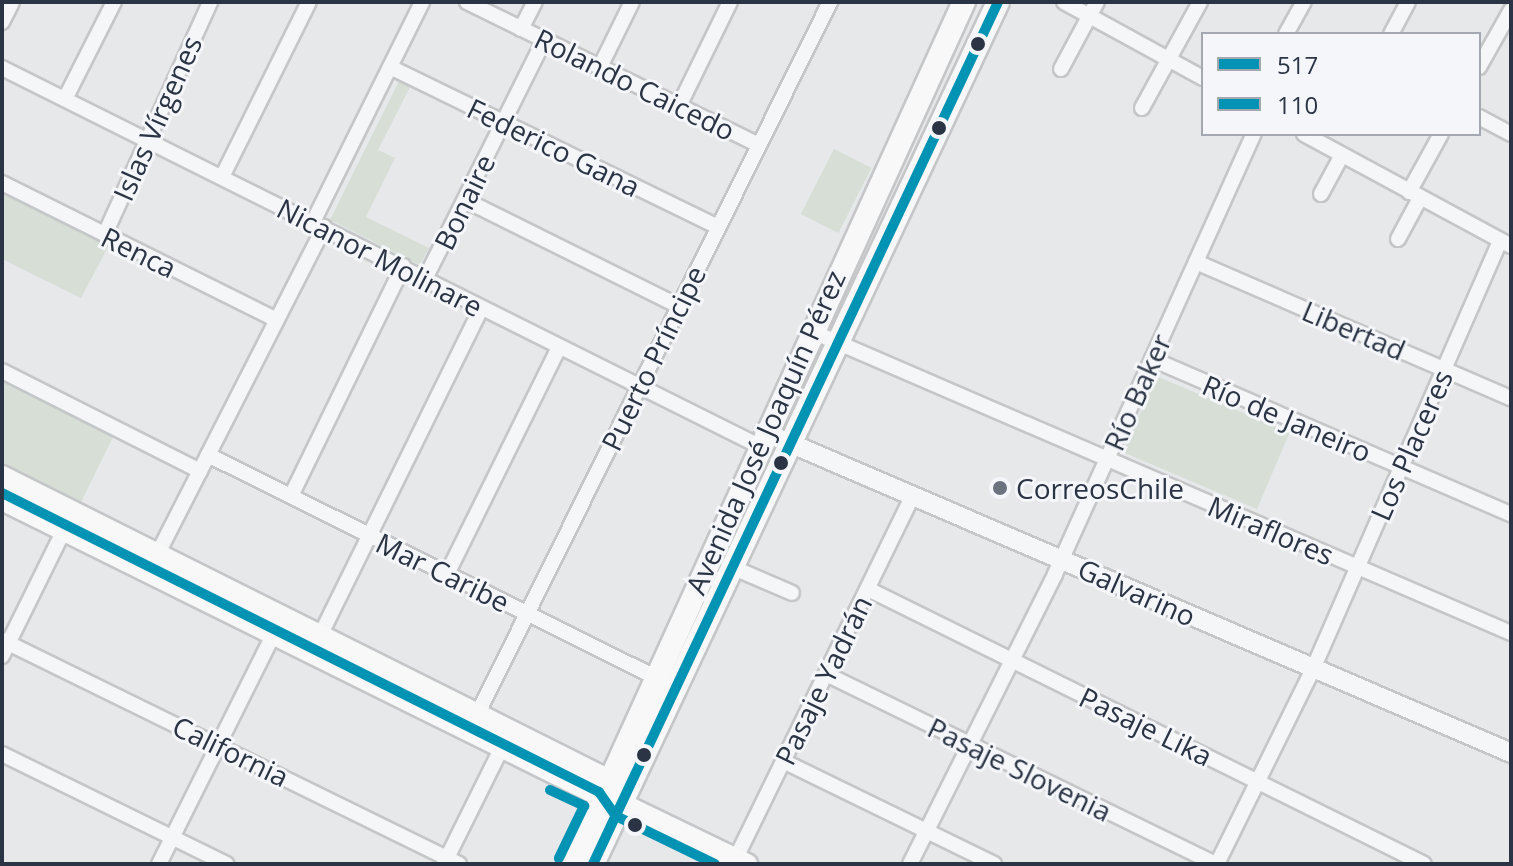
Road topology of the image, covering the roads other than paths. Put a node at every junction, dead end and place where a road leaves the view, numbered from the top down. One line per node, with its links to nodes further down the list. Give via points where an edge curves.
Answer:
1 (12, 2): 20 (street)
2 (114, 2): 33 (street)
3 (210, 2): 41 (street, Islas Vírgenes)
4 (309, 2): 45 (street)
5 (422, 2): 28 (street)
6 (467, 2): 22 (street, Rolando Caicedo)
7 (535, 2): 22 (street)
8 (632, 2): 29 (street)
9 (730, 2): 34 (street)
10 (830, 2): 43 (street, Puerto Príncipe)
11 (964, 2): 49 (main road, Avenida José Joaquín Pérez)
12 (998, 2): 51 (main road, Avenida José Joaquín Pérez)
13 (1064, 2): 19 (street)
14 (1097, 2): 19 (street)
15 (1200, 2): 26 (street)
16 (1304, 2): 23 (street)
17 (1408, 2): 24 (street)
18 (1511, 10): 21 (street)
19 (1090, 16): 26 (street); 31 (street)
20 (2, 22)
21 (1507, 26): 27 (street)
22 (521, 29): 25 (street, Rolando Caicedo)
23 (1287, 32)
24 (1392, 32)
25 (544, 40): 29 (street, Rolando Caicedo); 37 (street, Bonaire)
26 (1169, 59): 32 (street); 35 (street)
27 (1481, 64)
28 (390, 67): 37 (street, Federico Gana); 52 (street)
29 (600, 67): 34 (street, Rolando Caicedo)
30 (2, 68): 33 (street, Nicanor Molinare)
31 (1061, 69)
32 (1201, 77)
33 (65, 99): 41 (street, Nicanor Molinare)
34 (679, 106): 43 (street, Rolando Caicedo)
35 (1142, 108)
36 (1481, 118): 38 (street)
37 (503, 122): 50 (street, Bonaire); 53 (street, Federico Gana)
38 (1511, 134)
39 (1253, 136): 57 (street, Río Baker)
40 (1440, 136): 48 (street)
41 (147, 140): 45 (street, Nicanor Molinare); 54 (street, Islas Vírgenes)
42 (1331, 140): 44 (street)
43 (759, 145): 53 (street, Puerto Príncipe)
44 (1342, 155): 47 (street); 48 (street)
45 (222, 177): 52 (street, Nicanor Molinare)
46 (2, 183): 54 (street, Renca)
47 (1321, 194)
48 (1415, 195): 55 (street); 56 (street)
49 (872, 199): 51 (main road); 63 (main road, Avenida José Joaquín Pérez)
50 (465, 200): 59 (street, Bonaire); 60 (street)
51 (900, 213): 64 (main road, Avenida José Joaquín Pérez)
52 (319, 224): 58 (street, Nicanor Molinare); 62 (street)
53 (718, 227): 60 (street, Puerto Príncipe)
54 (105, 234): 62 (street, Renca)
55 (1398, 239)
56 (1506, 243): 67 (street, Los Placeres)
57 (1196, 262): 66 (street, Río Baker); 67 (street, Libertad)
58 (403, 266): 59 (street, Nicanor Molinare); 79 (street, Bonaire)
59 (426, 277): 61 (street, Nicanor Molinare)
60 (679, 306): 69 (street, Puerto Príncipe)
61 (481, 309): 65 (street, Nicanor Molinare); 83 (street)
62 (277, 320): 73 (street)
63 (811, 331): 64 (street, Miraflores); 71 (main road, Avenida José Joaquín Pérez)
64 (837, 343): 72 (main road, Avenida José Joaquín Pérez); 74 (street, Miraflores)
65 (559, 347): 69 (street, Nicanor Molinare); 88 (street)
66 (1152, 359): 74 (street, Río Baker); 75 (street, Río de Janeiro)
67 (1444, 369): 70 (street, Libertad); 75 (street, Los Placeres)
68 (2, 371): 76 (street)
69 (639, 387): 71 (street, Nicanor Molinare); 91 (street, Puerto Príncipe)
70 (1511, 398)
71 (760, 438): 72 (street, Galvarino); 99 (main road, Avenida José Joaquín Pérez)
72 (790, 443): 78 (street, Galvarino); 87 (main road, Avenida José Joaquín Pérez)
73 (208, 455): 76 (street); 79 (street, Mar Caribe)
74 (1107, 459): 84 (street, Río Baker); 86 (street, Miraflores)
75 (1401, 467): 81 (street, Río de Janeiro); 86 (street, Los Placeres)
76 (200, 471): 85 (street)
77 (2, 477): 85 (main road)
78 (913, 495): 84 (street, Galvarino); 89 (street, Pasaje Yadrán)
79 (291, 496): 83 (street, Mar Caribe)
80 (2, 499): 82 (main road)
81 (1511, 514)
82 (64, 530): 85 (main road); 95 (street)
83 (369, 535): 88 (street, Mar Caribe); 94 (street)
84 (1061, 559): 96 (street, Río Baker); 97 (street, Galvarino)
85 (153, 564): 93 (main road); 94 (main road)
86 (1358, 567): 92 (street, Miraflores); 97 (street, Los Placeres)
87 (734, 568): 90 (street); 100 (main road, Avenida José Joaquín Pérez)
88 (447, 574): 91 (street, Mar Caribe)
89 (868, 589): 96 (street, Pasaje Lika); 98 (street, Pasaje Yadrán)
90 (792, 593)
91 (527, 613): 99 (street, Mar Caribe); 101 (street, Puerto Príncipe)
92 (1511, 633)
93 (273, 635): 94 (main road); 103 (street)
94 (315, 645): 101 (main road); 105 (main road)
95 (4, 646): 103 (street, California)
96 (1011, 660): 104 (street, Río Baker); 109 (street, Pasaje Lika)
97 (1313, 669): 106 (street, Galvarino); 109 (street, Los Placeres)
98 (826, 674): 104 (street, Pasaje Slovenia); 108 (street, Pasaje Yadrán)
99 (655, 677): 100 (street, Mar Caribe); 110 (main road, Avenida José Joaquín Pérez)
100 (678, 688): 110 (main road, Avenida José Joaquín Pérez)
101 (477, 715): 102 (main road)
102 (524, 739): 105 (street); 110 (main road)
103 (218, 744): 112 (street); 113 (street, California)
104 (969, 744): 111 (street, Río Baker); 121 (street, Pasaje Slovenia)
105 (501, 749): 110 (main road); 113 (street)
106 (1511, 753)
107 (2, 754): 112 (street)
108 (783, 761): 111 (street); 114 (street, Pasaje Yadrán)
109 (1257, 782): 121 (street, Los Placeres); 122 (street, Pasaje Lika)
110 (612, 795): 114 (main road); 117 (main road, Avenida José Joaquín Pérez); 118 (main road, Avenida José Joaquín Pérez)
111 (926, 831): 119 (street, Río Baker); 120 (street)
112 (172, 837): 115 (street); 116 (street)
113 (450, 862)
114 (739, 862)
115 (159, 864)
116 (227, 864)
117 (572, 864)
118 (593, 864)
119 (910, 864)
120 (994, 864)
121 (1216, 864)
122 (1424, 864)

